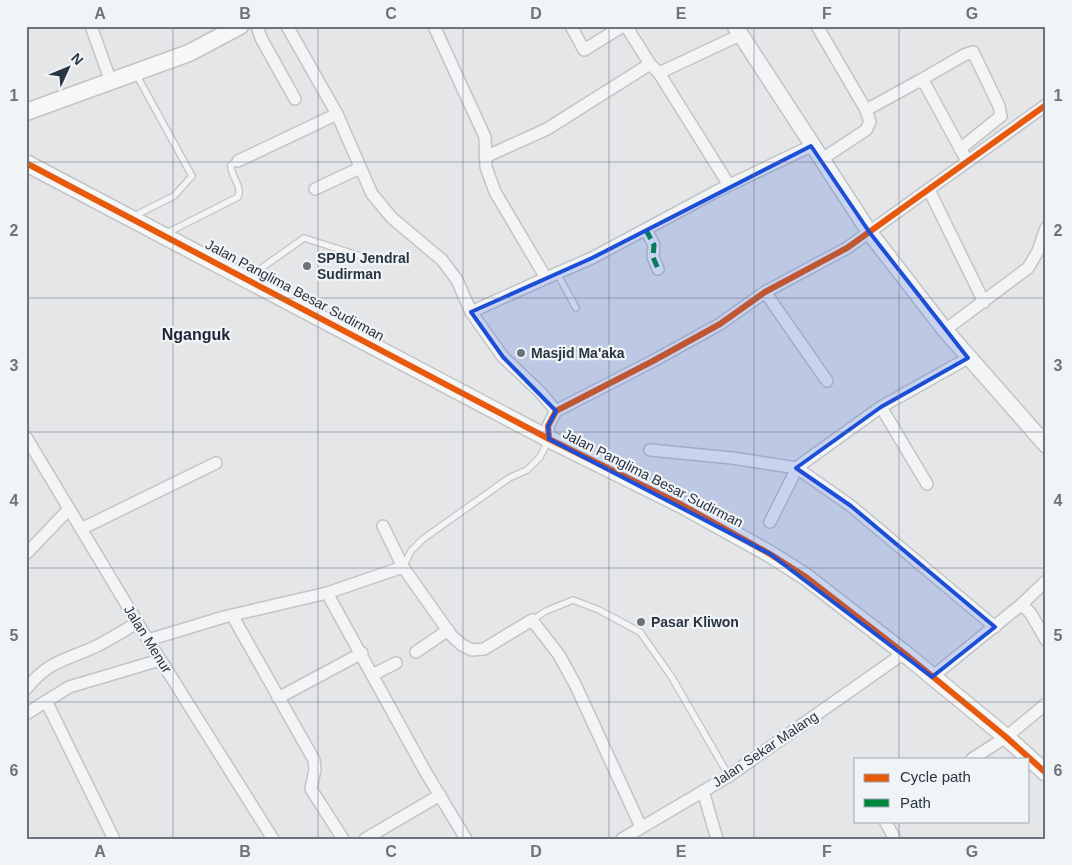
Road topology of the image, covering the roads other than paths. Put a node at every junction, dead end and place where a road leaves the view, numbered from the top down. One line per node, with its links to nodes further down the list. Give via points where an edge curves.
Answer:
1 (91, 26): 14 (street)
2 (240, 26): 12 (main road, via 189,53)
3 (257, 26): 15 (street)
4 (287, 26): 19 (street)
5 (434, 26): 22 (street, via 485,137)
6 (571, 26): 7 (street, via 584,50)
7 (625, 26): 10 (street)
8 (817, 26): 17 (street)
9 (737, 31): 11 (street); 20 (street)
10 (650, 64): 11 (street); 22 (street, via 547,128)
11 (659, 73): 27 (street)
12 (136, 74): 14 (main road); 30 (lane, via 192,176 174,196)
13 (919, 81): 17 (street); 21 (street, via 925,84); 21 (street, via 973,52 1001,116)
14 (111, 82): 18 (main road)
15 (295, 99)
16 (1046, 105): 21 (street)
17 (866, 110): 23 (street, via 870,122 866,130)
18 (26, 112)
19 (337, 114): 24 (street); 26 (street)
20 (811, 146): 23 (street); 27 (street)
21 (963, 155): 29 (street)
22 (485, 157): 38 (street, via 495,192)
23 (822, 159): 33 (street)
24 (238, 161): 34 (lane, via 231,168 238,197)
25 (26, 163): 30 (main road, Jalan Panglima Besar Sudirman)
26 (360, 168): 28 (street); 43 (street, via 372,194 392,218 442,260 457,280)
27 (729, 185): 32 (street)
28 (315, 189)
29 (929, 190): 33 (street); 41 (street)
30 (130, 218): 34 (main road, Jalan Panglima Besar Sudirman)
31 (1046, 228): 35 (street)
32 (646, 230): 37 (street, via 654,244 653,257); 38 (street)
33 (870, 233): 40 (street); 44 (street)
34 (163, 235): 39 (main road, Jalan Panglima Besar Sudirman)
35 (1042, 256): 41 (street)
36 (367, 258): 39 (lane, via 304,238)
37 (658, 269)
38 (551, 276): 42 (lane); 43 (street)
39 (247, 278): 50 (main road, Jalan Panglima Besar Sudirman)
40 (765, 292): 46 (street); 48 (street, via 720,324 654,362)
41 (984, 302): 44 (street)
42 (576, 308)
43 (471, 312): 48 (street, via 503,357)
44 (945, 330): 45 (street)
45 (968, 358): 47 (street); 51 (street)
46 (827, 381)
47 (881, 408): 54 (street); 55 (street)
48 (556, 411): 50 (street, via 548,426)
49 (26, 437): 56 (street, Jalan Menur)
50 (549, 439): 61 (lane, via 540,457 527,470 509,478 423,539 411,551); 74 (main road, Jalan Panglima Besar Sudirman, via 682,505 770,554)
51 (1046, 445)
52 (650, 450): 54 (street)
53 (216, 463): 59 (street)
54 (797, 468): 57 (street); 68 (street, via 851,506)
55 (926, 484)
56 (69, 509): 59 (street, Jalan Menur); 60 (street)
57 (770, 522)
58 (383, 526): 61 (street)
59 (81, 529): 67 (street, Jalan Menur)
60 (26, 554)
61 (403, 567): 63 (street); 69 (street)
62 (1046, 581): 64 (street)
63 (327, 593): 65 (street); 73 (street)
64 (1022, 604): 68 (street); 71 (street)
65 (232, 615): 70 (street); 80 (street)
66 (532, 620): 69 (street, via 484,649 472,650 462,646); 89 (lane, via 573,600 640,632 671,676); 93 (street, via 559,655 575,684)
67 (137, 623): 70 (street, Jalan Menur); 79 (street, via 101,644 50,665 39,672)
68 (995, 627): 78 (street)
69 (448, 630): 72 (street)
70 (148, 640): 75 (street, Jalan Menur)
71 (1046, 640)
72 (416, 652)
73 (362, 653): 77 (street); 80 (street)
74 (904, 653): 78 (main road, Jalan Panglima Besar Sudirman); 89 (street, Jalan Sekar Malang)
75 (160, 660): 81 (street, via 69,687); 95 (street, Jalan Menur)
76 (396, 663): 77 (street)
77 (374, 674): 91 (street)
78 (932, 677): 84 (main road, Jalan Panglima Besar Sudirman)
79 (26, 689)
80 (278, 698): 96 (street, via 315,762 311,789)
81 (46, 701): 83 (street); 94 (street)
82 (1046, 704): 84 (street)
83 (26, 714)
84 (1006, 737): 85 (street); 86 (main road, Jalan Panglima Besar Sudirman)
85 (974, 758)
86 (1029, 758)
87 (1030, 759): 88 (main road, Jalan Panglima Besar Sudirman)
88 (1046, 773)
89 (729, 776): 90 (street, Jalan Sekar Malang)
90 (703, 791): 93 (street, Jalan Sekar Malang); 100 (street)
91 (440, 795): 97 (street); 98 (street)
92 (886, 822): 101 (street)
93 (642, 827): 99 (street, Jalan Sekar Malang)
94 (114, 839)
95 (273, 839)
96 (343, 839)
97 (366, 839)
98 (466, 839)
99 (622, 839)
100 (717, 839)
101 (895, 839)

